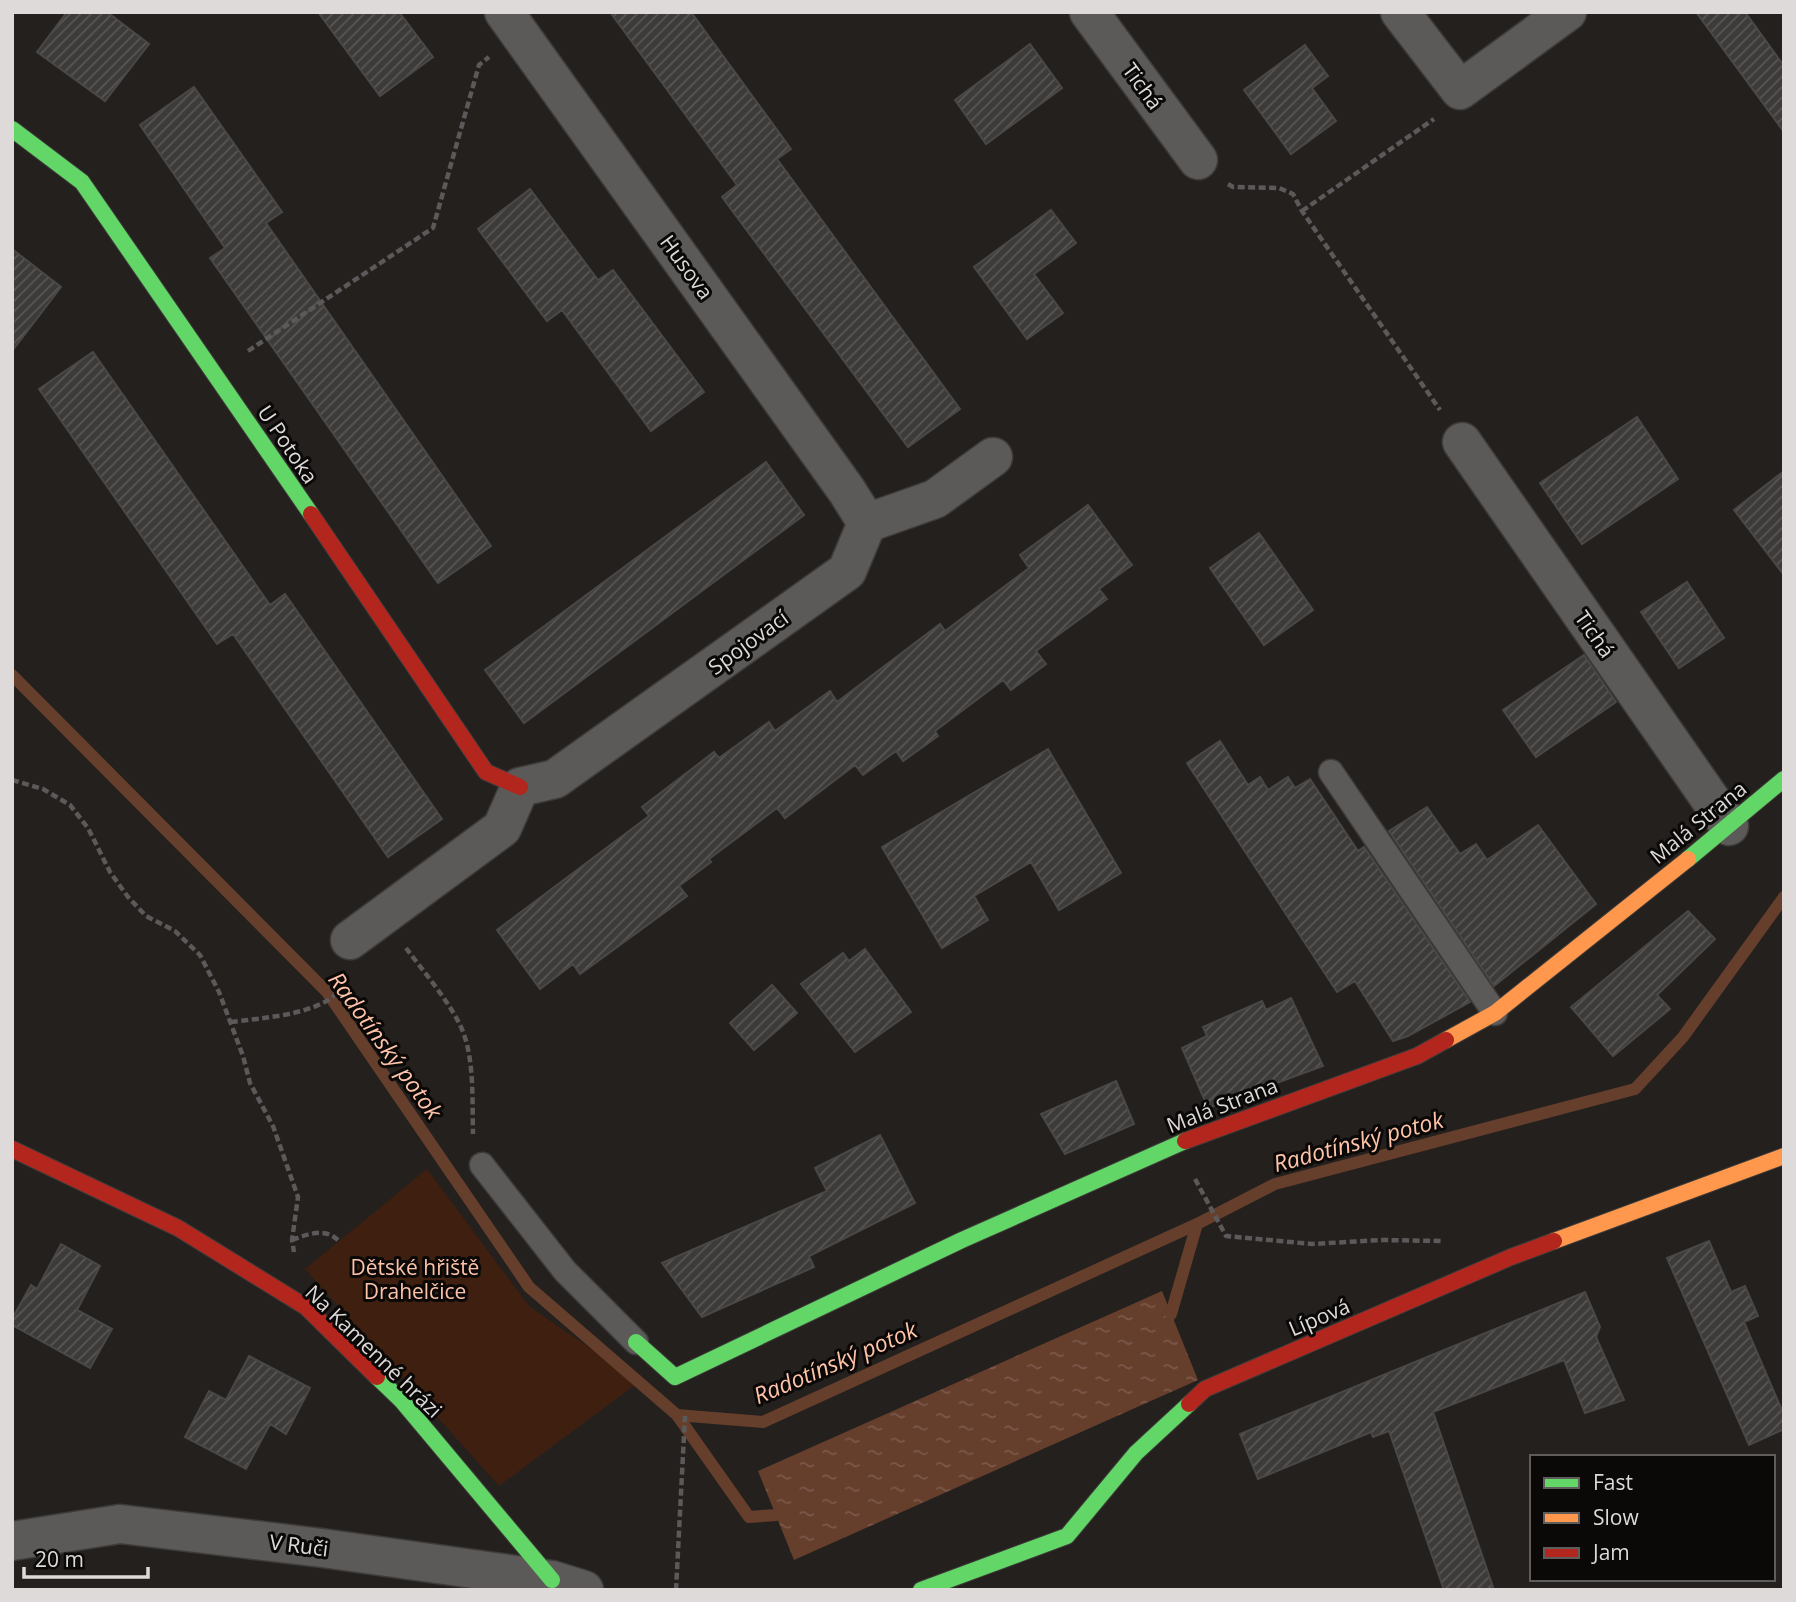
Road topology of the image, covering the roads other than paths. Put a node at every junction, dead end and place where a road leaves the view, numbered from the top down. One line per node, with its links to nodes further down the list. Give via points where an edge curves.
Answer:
1 (1089, 12): 6 (street, Tichá)
2 (1400, 12): 3 (street, via 1460,90)
3 (1567, 12)
4 (512, 22): 9 (street, Husova)
5 (12, 129): 12 (street, U Potoka, via 82,182 486,772)
6 (1198, 160)
7 (1462, 442): 13 (street, Tichá)
8 (993, 457): 9 (street, via 935,499)
9 (867, 523): 12 (street, Spojovací, via 847,571 555,779)
10 (1331, 772): 15 (lane)
11 (1784, 779): 13 (street, Malá Strana)
12 (520, 787): 14 (street, via 502,828)
13 (1729, 826): 15 (street, Malá Strana)
14 (350, 940)
15 (1495, 1013): 19 (street, Malá Strana, via 1417,1056 1180,1142 675,1377)
16 (12, 1149): 21 (street, Na Kamenné hrázi, via 178,1228 306,1307 402,1401)
17 (1784, 1156): 22 (street, Lípová, via 1511,1257 1205,1389 1136,1453 1067,1536)
18 (482, 1165): 19 (lane, via 565,1271)
19 (636, 1342)
20 (12, 1541): 21 (street, V Ruči, via 120,1524)
21 (568, 1585)
22 (921, 1590)

